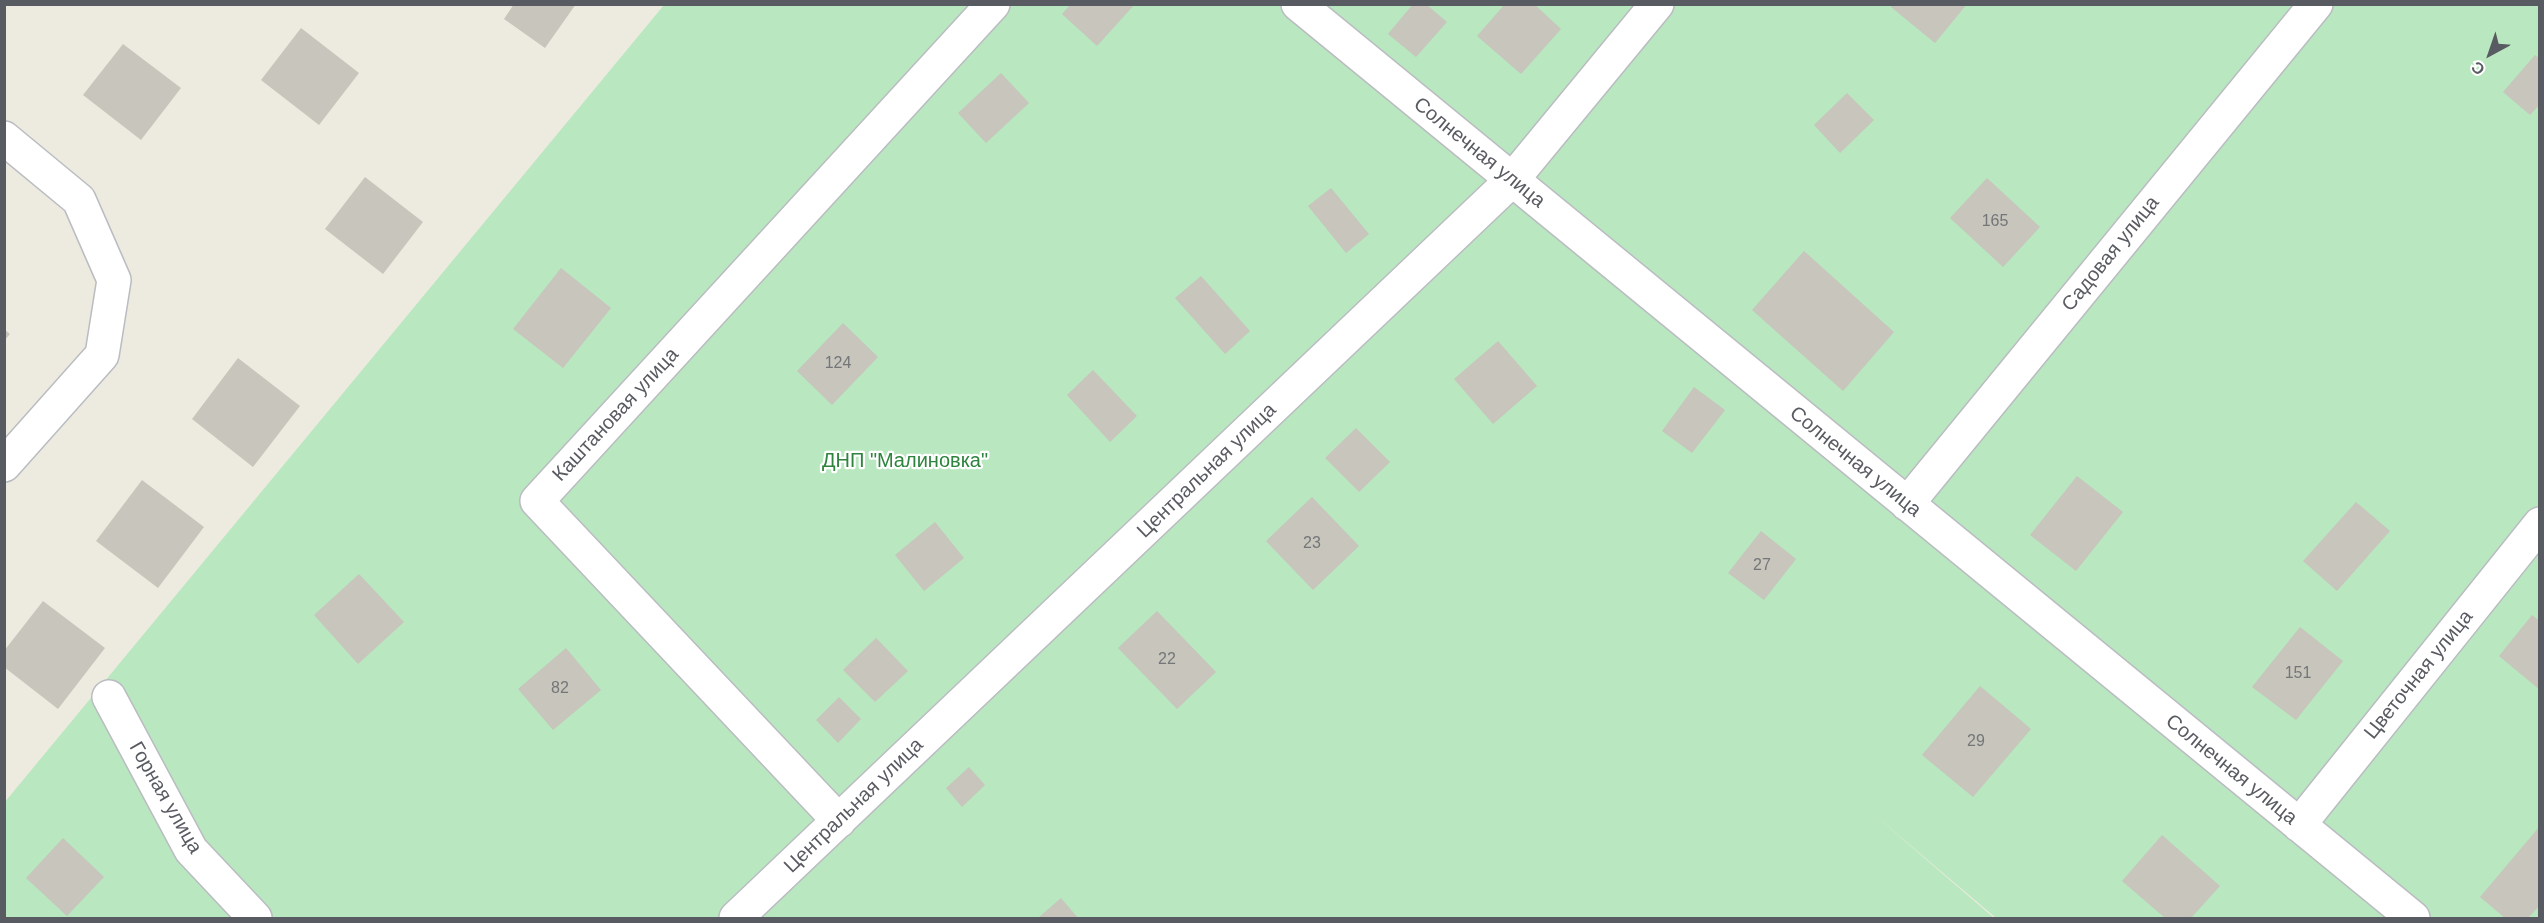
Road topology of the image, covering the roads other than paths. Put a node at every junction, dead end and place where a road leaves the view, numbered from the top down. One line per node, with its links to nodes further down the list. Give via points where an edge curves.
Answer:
1 (993, 4): 11 (street, Каштановая улица, via 537,501)
2 (1298, 4): 6 (street, Солнечная улица)
3 (1656, 4): 6 (street, Центральная улица)
4 (2316, 4): 8 (street, Садовая улица)
5 (4, 138): 7 (street, via 79,200 114,280 102,355)
6 (1512, 180): 8 (street, Солнечная улица); 11 (street, Центральная улица)
7 (4, 465)
8 (1906, 504): 12 (street, Солнечная улица)
9 (2540, 524): 12 (street, Цветочная улица)
10 (109, 697): 13 (street, Горная улица, via 191,850)
11 (839, 820): 14 (street, Центральная улица)
12 (2299, 825): 15 (street, Солнечная улица)
13 (255, 918)
14 (736, 918)
15 (2413, 918)

